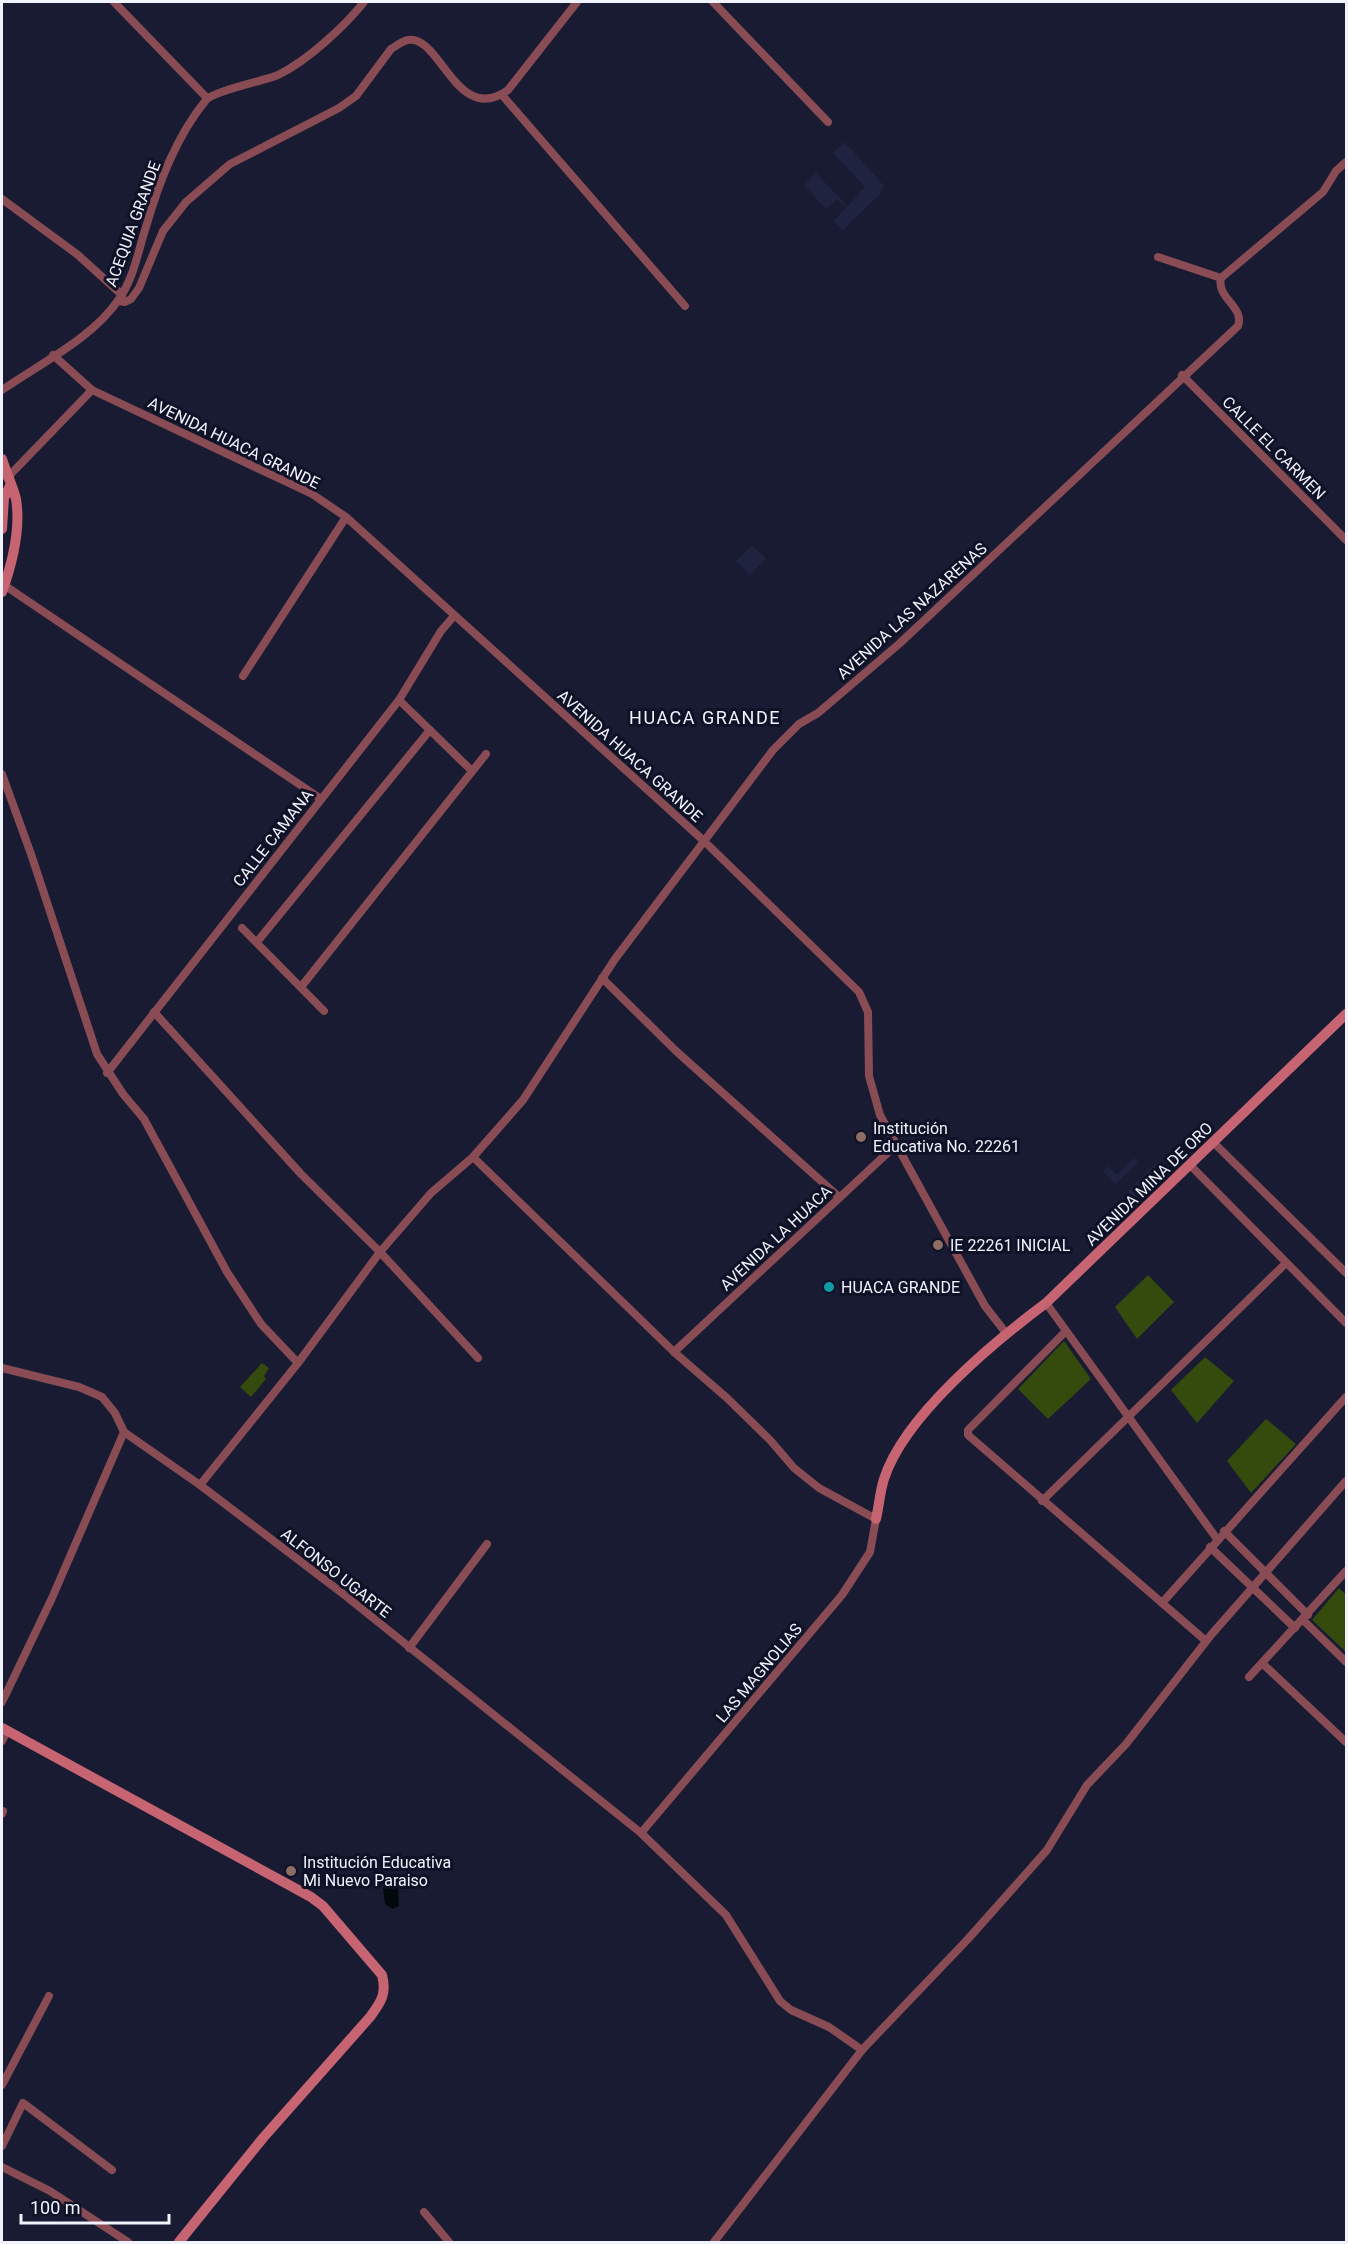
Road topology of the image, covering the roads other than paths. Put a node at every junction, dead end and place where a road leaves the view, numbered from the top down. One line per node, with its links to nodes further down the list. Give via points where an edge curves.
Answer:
1 (114, 2): 6 (street)
2 (364, 2): 6 (street, via 320,45 279,74)
3 (577, 2): 5 (street)
4 (713, 2): 7 (street)
5 (502, 94): 12 (street, via 483,98 470,94 417,41 399,43 356,96 230,164 186,202 163,231 139,288 125,303); 13 (street)
6 (207, 98): 12 (street, ACEQUIA GRANDE, via 174,150 159,183 128,286)
7 (828, 122)
8 (1347, 162): 11 (street, via 1323,192)
9 (2, 200): 12 (street, via 78,255)
10 (1158, 257): 11 (street)
11 (1220, 281): 15 (street, AVENIDA LAS NAZARENAS, via 1239,322)
12 (120, 298): 14 (street, ACEQUIA GRANDE, via 102,321)
13 (685, 306)
14 (54, 355): 16 (street, ACEQUIA GRANDE); 17 (street, AVENIDA HUACA GRANDE)
15 (1182, 375): 22 (street, CALLE EL CARMEN); 32 (street, AVENIDA LAS NAZARENAS, via 899,644 786,736)
16 (2, 390)
17 (92, 390): 19 (street); 20 (street, AVENIDA HUACA GRANDE, via 312,494)
18 (2, 459): 19 (street)
19 (8, 482): 21 (street); 23 (street, via 17,515 11,564)
20 (346, 517): 24 (street, AVENIDA HUACA GRANDE); 25 (street)
21 (2, 530)
22 (1347, 540)
23 (3, 588): 31 (street)
24 (454, 616): 26 (street, CALLE CAMANA); 32 (street, AVENIDA HUACA GRANDE)
25 (243, 676)
26 (399, 700): 27 (street); 31 (street, CALLE CAMANA)
27 (430, 730): 29 (street); 34 (street)
28 (486, 754): 29 (street)
29 (472, 771): 36 (street)
30 (2, 774): 40 (street, via 97,1054)
31 (321, 800): 38 (street, CALLE CAMANA)
32 (704, 841): 35 (street, AVENIDA LAS NAZARENAS); 42 (street, AVENIDA HUACA GRANDE, via 859,992 868,1012 869,1076 880,1115)
33 (242, 928): 34 (street)
34 (257, 942): 36 (street)
35 (602, 978): 43 (street, AVENIDA LAS NAZARENAS, via 523,1100); 45 (street, via 676,1051)
36 (301, 987): 37 (street)
37 (324, 1011)
38 (154, 1012): 40 (street, CALLE CAMANA); 46 (street, via 301,1174)
39 (1347, 1014): 41 (street, AVENIDA MINA DE ORO)
40 (107, 1073): 55 (street, via 144,1119 227,1272 261,1324)
41 (1214, 1143): 44 (street, AVENIDA MINA DE ORO); 48 (street)
42 (896, 1145): 45 (street, AVENIDA LA HUACA); 52 (street, AVENIDA HUACA GRANDE, via 985,1306)
43 (472, 1157): 46 (street, AVENIDA LAS NAZARENAS, via 431,1193); 53 (street)
44 (1191, 1166): 47 (street); 49 (street, AVENIDA MINA DE ORO)
45 (839, 1197): 53 (street, AVENIDA LA HUACA)
46 (380, 1252): 54 (street); 55 (street, AVENIDA LAS NAZARENAS)
47 (1286, 1263): 50 (street); 58 (street)
48 (1347, 1273)
49 (1046, 1303): 51 (street); 52 (street, AVENIDA MINA DE ORO)
50 (1347, 1323)
51 (1066, 1331): 58 (street); 62 (street, via 968,1431)
52 (1006, 1333): 63 (street, AVENIDA MINA DE ORO, via 927,1411 902,1443 884,1478)
53 (674, 1352): 63 (street, via 727,1398 794,1468 819,1488)
54 (478, 1358)
55 (298, 1364): 61 (street, AVENIDA LAS NAZARENAS)
56 (2, 1368): 59 (street, ALFONSO UGARTE, via 79,1387 102,1397 116,1413)
57 (1347, 1397): 64 (street)
58 (1129, 1419): 62 (street); 65 (street)
59 (124, 1432): 61 (street, ALFONSO UGARTE); 79 (street)
60 (1347, 1481): 68 (street)
61 (200, 1485): 75 (street, ALFONSO UGARTE)
62 (1042, 1501): 71 (street)
63 (876, 1520): 83 (street, LAS MAGNOLIAS, via 870,1552 842,1595)
64 (1224, 1532): 65 (street); 68 (street)
65 (1217, 1539): 67 (street)
66 (487, 1544): 75 (street)
67 (1210, 1547): 70 (street); 71 (street)
68 (1265, 1571): 70 (street); 72 (street)
69 (1345, 1578): 72 (street)
70 (1253, 1586): 73 (street); 74 (street)
71 (1162, 1603): 74 (street)
72 (1306, 1617): 73 (street); 76 (street)
73 (1295, 1628): 77 (street)
74 (1206, 1641): 85 (street, via 1126,1744 1087,1785 1047,1850)
75 (409, 1648): 83 (street, ALFONSO UGARTE)
76 (1347, 1662)
77 (1263, 1664): 78 (street); 82 (street)
78 (1249, 1677)
79 (2, 1702)
80 (4, 1729): 81 (street); 92 (street, via 311,1897 382,1975 386,1989 375,2010)
81 (2, 1741)
82 (1347, 1742)
83 (641, 1833): 85 (street, ALFONSO UGARTE, via 726,1915 780,2001)
84 (49, 1996): 86 (street)
85 (862, 2050): 94 (street)
86 (2, 2085)
87 (2, 2146): 89 (street, via 23,2103)
88 (2, 2167): 91 (street, via 50,2192)
89 (112, 2170)
90 (424, 2212): 93 (street)
91 (128, 2242)
92 (179, 2242)
93 (449, 2242)
94 (714, 2242)

